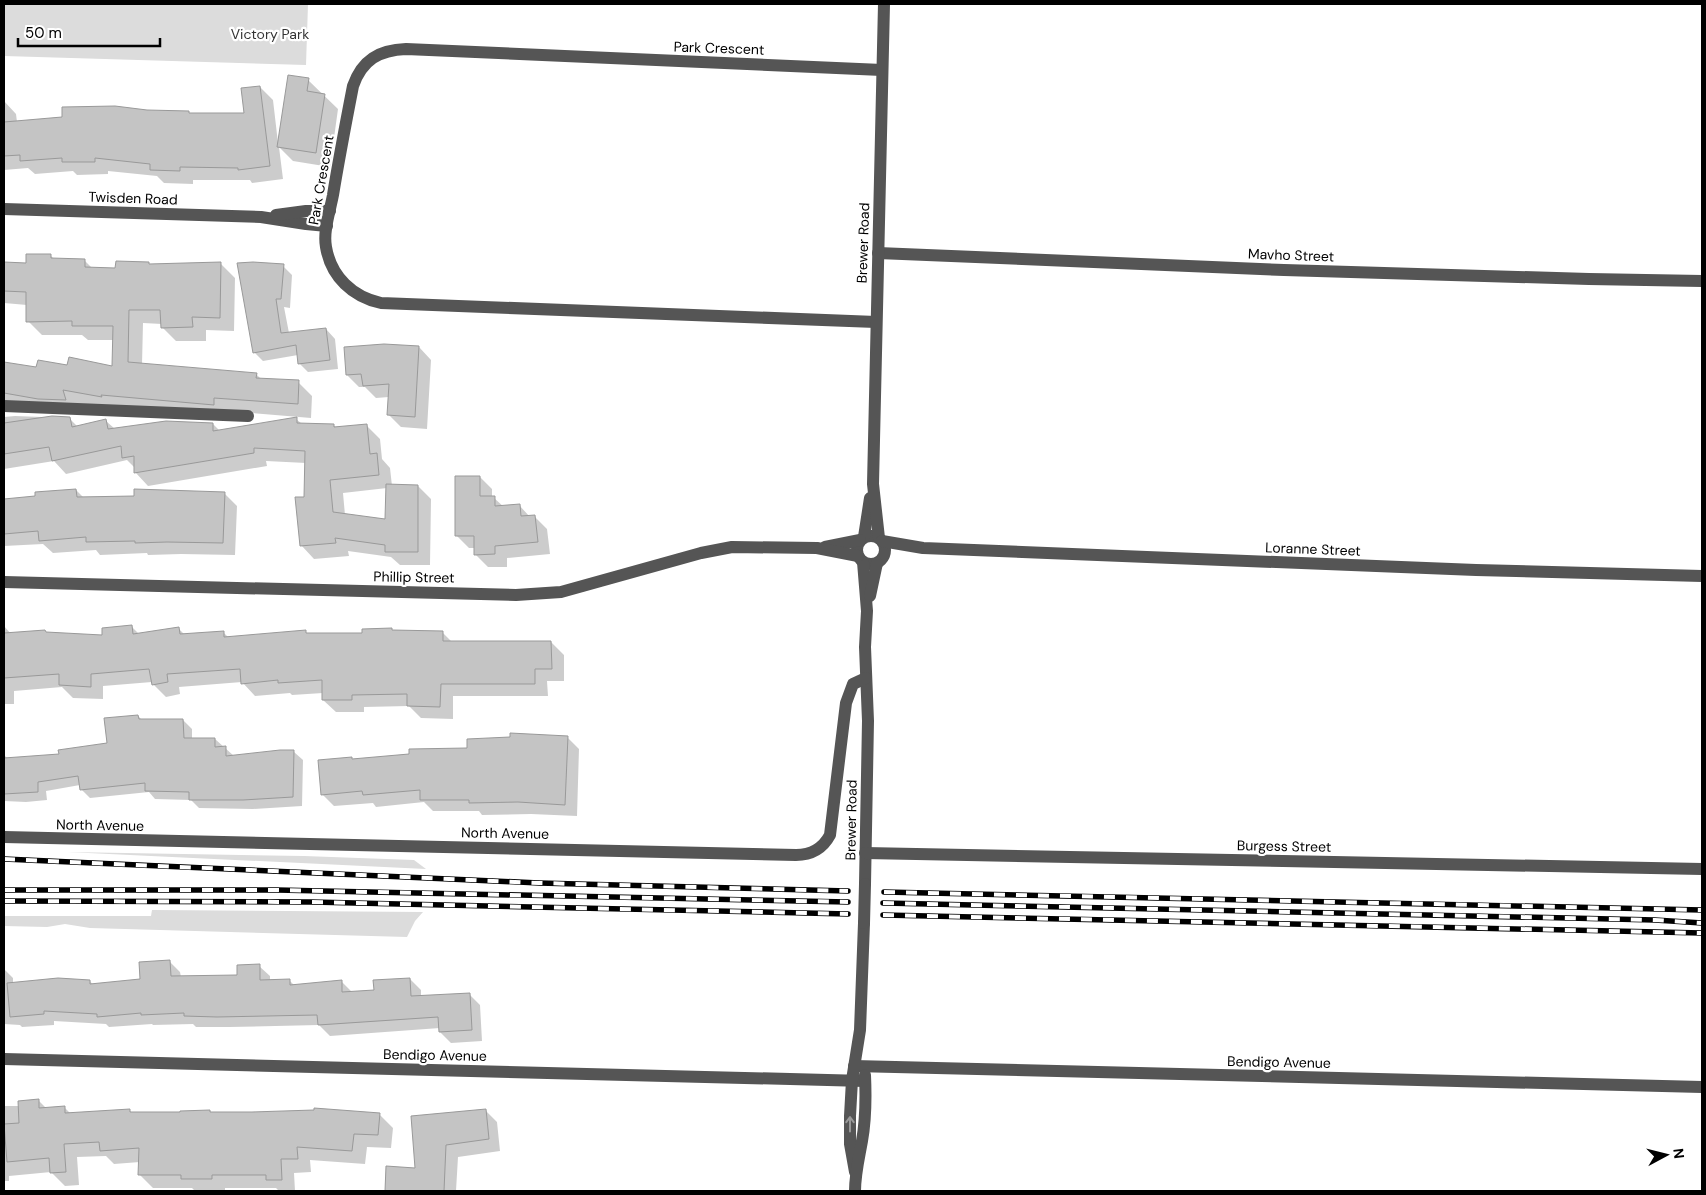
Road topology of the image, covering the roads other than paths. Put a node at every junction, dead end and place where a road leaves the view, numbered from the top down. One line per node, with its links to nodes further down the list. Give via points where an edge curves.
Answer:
1 (884, 4): 2 (street, Brewer Road)
2 (882, 70): 4 (street, Park Crescent, via 395,50 373,58 356,77); 7 (street, Brewer Road)
3 (4, 209): 5 (street, Twisden Road)
4 (330, 211): 5 (street, Twisden Road); 6 (street, Park Crescent)
5 (261, 216): 6 (street, Twisden Road)
6 (327, 226): 9 (street, Park Crescent, via 326,246 334,269 352,291 382,303)
7 (878, 253): 8 (street, Mavho Street, via 1294,270); 9 (street, Brewer Road)
8 (1702, 281)
9 (876, 322): 12 (street, Brewer Road)
10 (4, 406): 11 (street)
11 (248, 416)
12 (873, 484): 13 (street, Brewer Road); 14 (street, Brewer Road)
13 (862, 539): 14 (street, via 872,535); 15 (street, Phillip Street); 17 (street, via 857,548)
14 (881, 539): 16 (street, Loranne Street); 18 (street, via 885,548)
15 (817, 548): 17 (street, Phillip Street); 20 (street, Phillip Street, via 732,547 548,594)
16 (922, 548): 18 (street, Loranne Street); 19 (street, Loranne Street)
17 (861, 559): 18 (street, via 868,564); 21 (street, Brewer Road)
18 (881, 559): 21 (street, Brewer Road)
19 (1702, 576)
20 (4, 582)
21 (867, 611): 22 (street, Brewer Road)
22 (866, 678): 23 (street, North Avenue, via 853,684 846,703 830,834 821,847 808,854); 24 (street, Brewer Road)
23 (4, 837)
24 (865, 853): 25 (street, Burgess Street); 27 (street, Brewer Road, bridge)
25 (1702, 869)
26 (4, 1059): 28 (street, Bendigo Avenue)
27 (860, 1067): 28 (street, Brewer Road); 29 (street, Brewer Road); 30 (street, Bendigo Avenue)
28 (852, 1080): 29 (street, Bendigo Avenue); 31 (street, Brewer Road, one-way to 28, via 850,1144)
29 (865, 1081): 31 (street, Brewer Road, via 862,1140)
30 (1702, 1087)
31 (855, 1172): 32 (street, Brewer Road)
32 (855, 1191)

